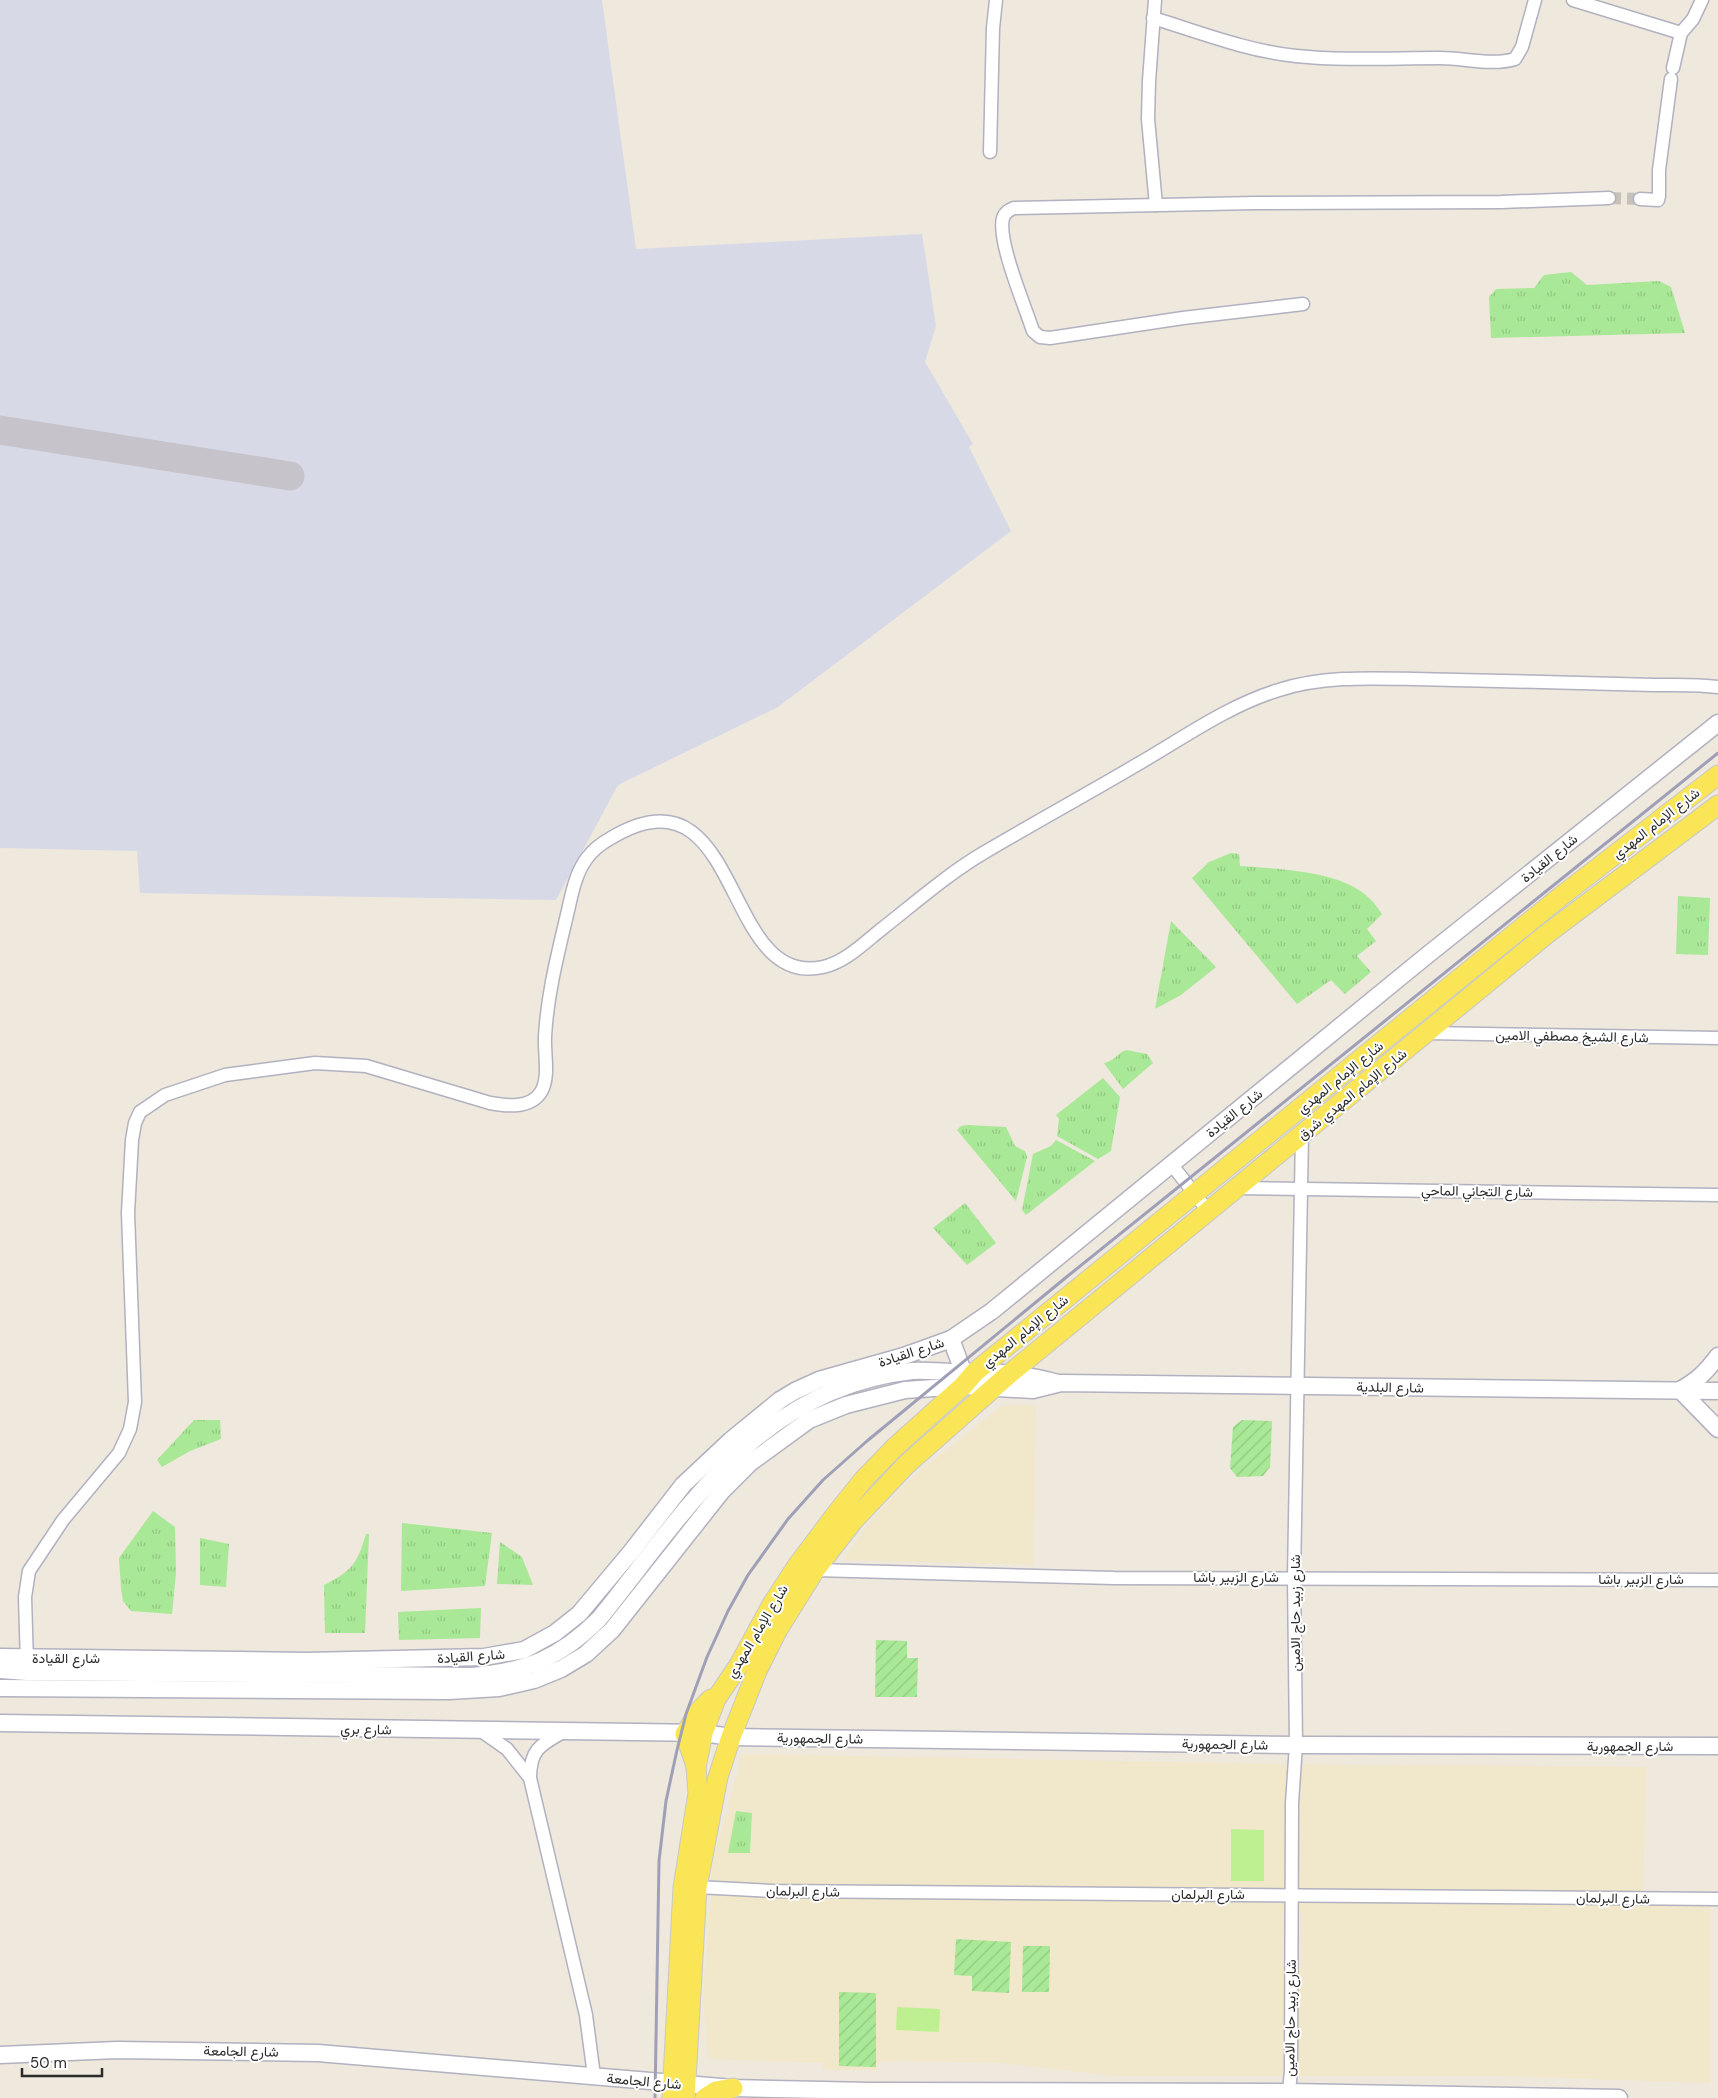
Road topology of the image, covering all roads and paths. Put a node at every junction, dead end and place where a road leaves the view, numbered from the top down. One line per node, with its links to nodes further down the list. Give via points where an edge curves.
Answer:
1 (996, 0): 8 (street)
2 (1154, 0): 6 (street)
3 (1535, 0): 6 (street, via 1522,47 1515,59 1503,63 1442,58 1356,60 1295,56 1261,50)
4 (1573, 0): 7 (street)
5 (1702, 0): 7 (street, via 1693,19)
6 (1152, 18): 11 (street, via 1148,120)
7 (1681, 33): 10 (street, via 1672,73 1659,170 1659,196 1658,200)
8 (990, 152)
9 (1610, 198): 11 (street, via 1464,203)
10 (1640, 199)
11 (1156, 205): 12 (street, via 1014,208 1007,211 1003,218 1003,241 1033,331 1040,337 1050,338)
12 (1303, 304)
13 (1718, 687): 40 (street, via 1369,678 1310,682 1280,689 1211,721 981,854 840,961 822,967 804,968 784,962 769,952 718,862 690,829 671,823 632,828 600,845 586,859 576,878 547,1011 544,1082 540,1094 530,1102 510,1106 490,1104 366,1066 315,1062 225,1075 165,1094 140,1112 132,1140 128,1213 135,1402 130,1429 119,1453 63,1520 29,1572 25,1597)
14 (1718, 723): 20 (main road, شارع القيادة, via 1425,956)
15 (1718, 774): 23 (main road, شارع الإمام المهدي, via 1560,897)
16 (1718, 805): 17 (main road, شارع الإمام المهدي شرق, via 1548,933)
17 (1426, 1033): 18 (street, شارع الشيخ مصطفي الامين); 19 (main road, شارع الإمام المهدي شرق)
18 (1718, 1038)
19 (1302, 1134): 21 (main road, شارع الإمام المهدي شرق); 22 (street, شارع زبيد حاج الامين)
20 (1172, 1165): 23 (street); 26 (main road, شارع القيادة, via 992,1311)
21 (1237, 1188): 22 (street, شارع التجاني الماحي); 25 (main road, شارع الإمام المهدي شرق)
22 (1301, 1188): 24 (street, شارع التجاني الماحي); 31 (street, شارع زبيد حاج الامين)
23 (1196, 1194): 25 (street); 29 (main road, شارع الإمام المهدي)
24 (1718, 1195)
25 (1208, 1211): 28 (main road, شارع الإمام المهدي شرق)
26 (951, 1339): 29 (main road); 41 (main road, شارع القيادة, via 820,1380 780,1400 692,1474 579,1614 555,1633 524,1650 462,1658)
27 (1718, 1356): 33 (main road, via 1699,1379)
28 (1008, 1375): 29 (main road); 30 (main road); 32 (main road, شارع الإمام المهدي شرق)
29 (967, 1377): 32 (main road, شارع القيادة); 41 (main road, شارع القيادة, via 920,1370 883,1376 837,1390 795,1409 739,1451 709,1481 600,1619 579,1639 531,1666 472,1676); 44 (main road, شارع القيادة, via 846,1405 809,1420 779,1441 750,1463 722,1491 612,1630 586,1654 561,1669 534,1680 498,1688); 48 (main road, شارع الإمام المهدي, via 853,1493 797,1566 739,1665)
30 (1061, 1384): 31 (main road, شارع البلدية); 32 (main road, شارع القيادة, via 1034,1390)
31 (1298, 1386): 33 (main road, شارع البلدية); 37 (street, شارع زبيد حاج الامين)
32 (992, 1390): 36 (main road, شارع الإمام المهدي, via 907,1464 854,1520)
33 (1680, 1390): 34 (main road, شارع البلدية); 35 (main road)
34 (1718, 1391)
35 (1718, 1429)
36 (815, 1570): 37 (street, شارع الزبير باشا, via 1114,1578); 49 (main road, شارع الإمام المهدي, via 776,1631)
37 (1294, 1578): 38 (street, شارع الزبير باشا); 50 (street, شارع زبيد حاج الامين)
38 (1718, 1580)
39 (0, 1657): 40 (main road, شارع القيادة)
40 (27, 1665): 41 (main road, شارع القيادة); 42 (main road, شارع القيادة)
41 (261, 1668): 44 (main road)
42 (0, 1670)
43 (0, 1688): 44 (main road, شارع القيادة)
44 (261, 1691)
45 (0, 1723): 46 (main road, شارع بري)
46 (480, 1730): 47 (main road, شارع بري); 52 (street, via 507,1749)
47 (563, 1732): 48 (main road, شارع بري); 52 (street, via 539,1746 531,1762)
48 (694, 1733): 49 (main road, شارع بري); 59 (main road, شارع الإمام المهدي, via 698,1793 683,1888)
49 (731, 1737): 50 (main road, شارع الجمهورية); 53 (main road, شارع الإمام المهدي, via 718,1778)
50 (1296, 1745): 51 (main road, شارع الجمهورية); 54 (street, شارع زبيد حاج الامين)
51 (1718, 1746)
52 (530, 1778): 57 (street, via 586,2015)
53 (697, 1887): 54 (street, شارع البرلمان, via 782,1891); 59 (main road, شارع الإمام المهدي)
54 (1292, 1895): 55 (street, شارع البرلمان); 60 (street, شارع زبيد حاج الامين, via 1291,2070)
55 (1718, 1899)
56 (0, 2055): 57 (main road, شارع الجامعة, via 116,2050 308,2053)
57 (594, 2076): 59 (main road, شارع الجامعة, via 652,2082)
58 (733, 2088): 59 (main road, شارع الجامعة); 60 (main road, شارع الجامعة); 61 (main road, via 716,2091)
59 (679, 2091)
60 (1288, 2092): 62 (main road, شارع الجامعة)
61 (705, 2098)
62 (1620, 2098)

